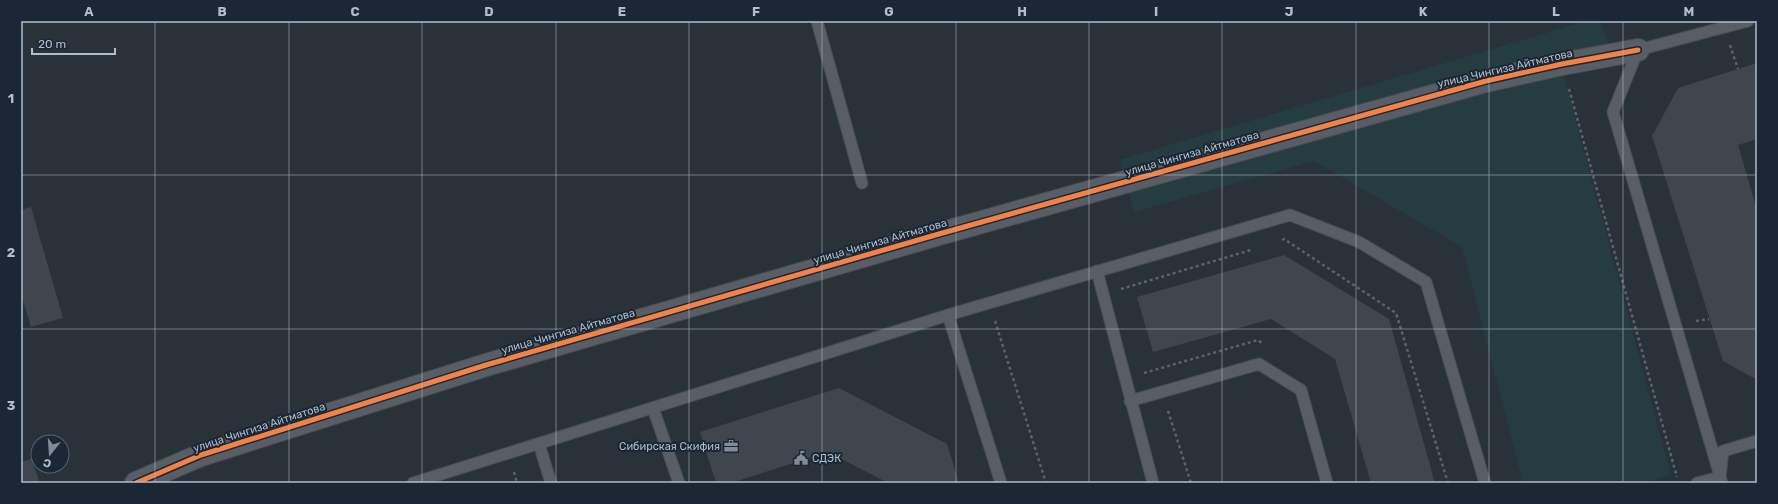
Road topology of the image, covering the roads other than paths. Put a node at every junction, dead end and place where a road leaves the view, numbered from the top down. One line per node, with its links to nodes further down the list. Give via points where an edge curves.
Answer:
1 (817, 21): 4 (lane)
2 (1748, 21): 3 (lane)
3 (1638, 50): 11 (lane, via 1613,112); 12 (street, улица Чингиза Айтматова, via 1486,81 931,236 486,365 201,455)
4 (862, 183)
5 (1097, 271): 6 (lane); 7 (lane); 19 (lane, via 1290,215 1359,242 1426,282)
6 (948, 315): 8 (lane); 16 (lane)
7 (1130, 401): 17 (lane); 18 (lane, via 1259,364 1300,390)
8 (653, 408): 10 (lane); 15 (lane)
9 (1757, 441): 11 (lane, via 1723,451)
10 (538, 444): 13 (lane); 14 (lane)
11 (1721, 480): 20 (lane)
12 (136, 483)
13 (413, 483)
14 (551, 483)
15 (679, 483)
16 (1001, 483)
17 (1153, 483)
18 (1327, 483)
19 (1485, 483)
20 (1697, 483)

